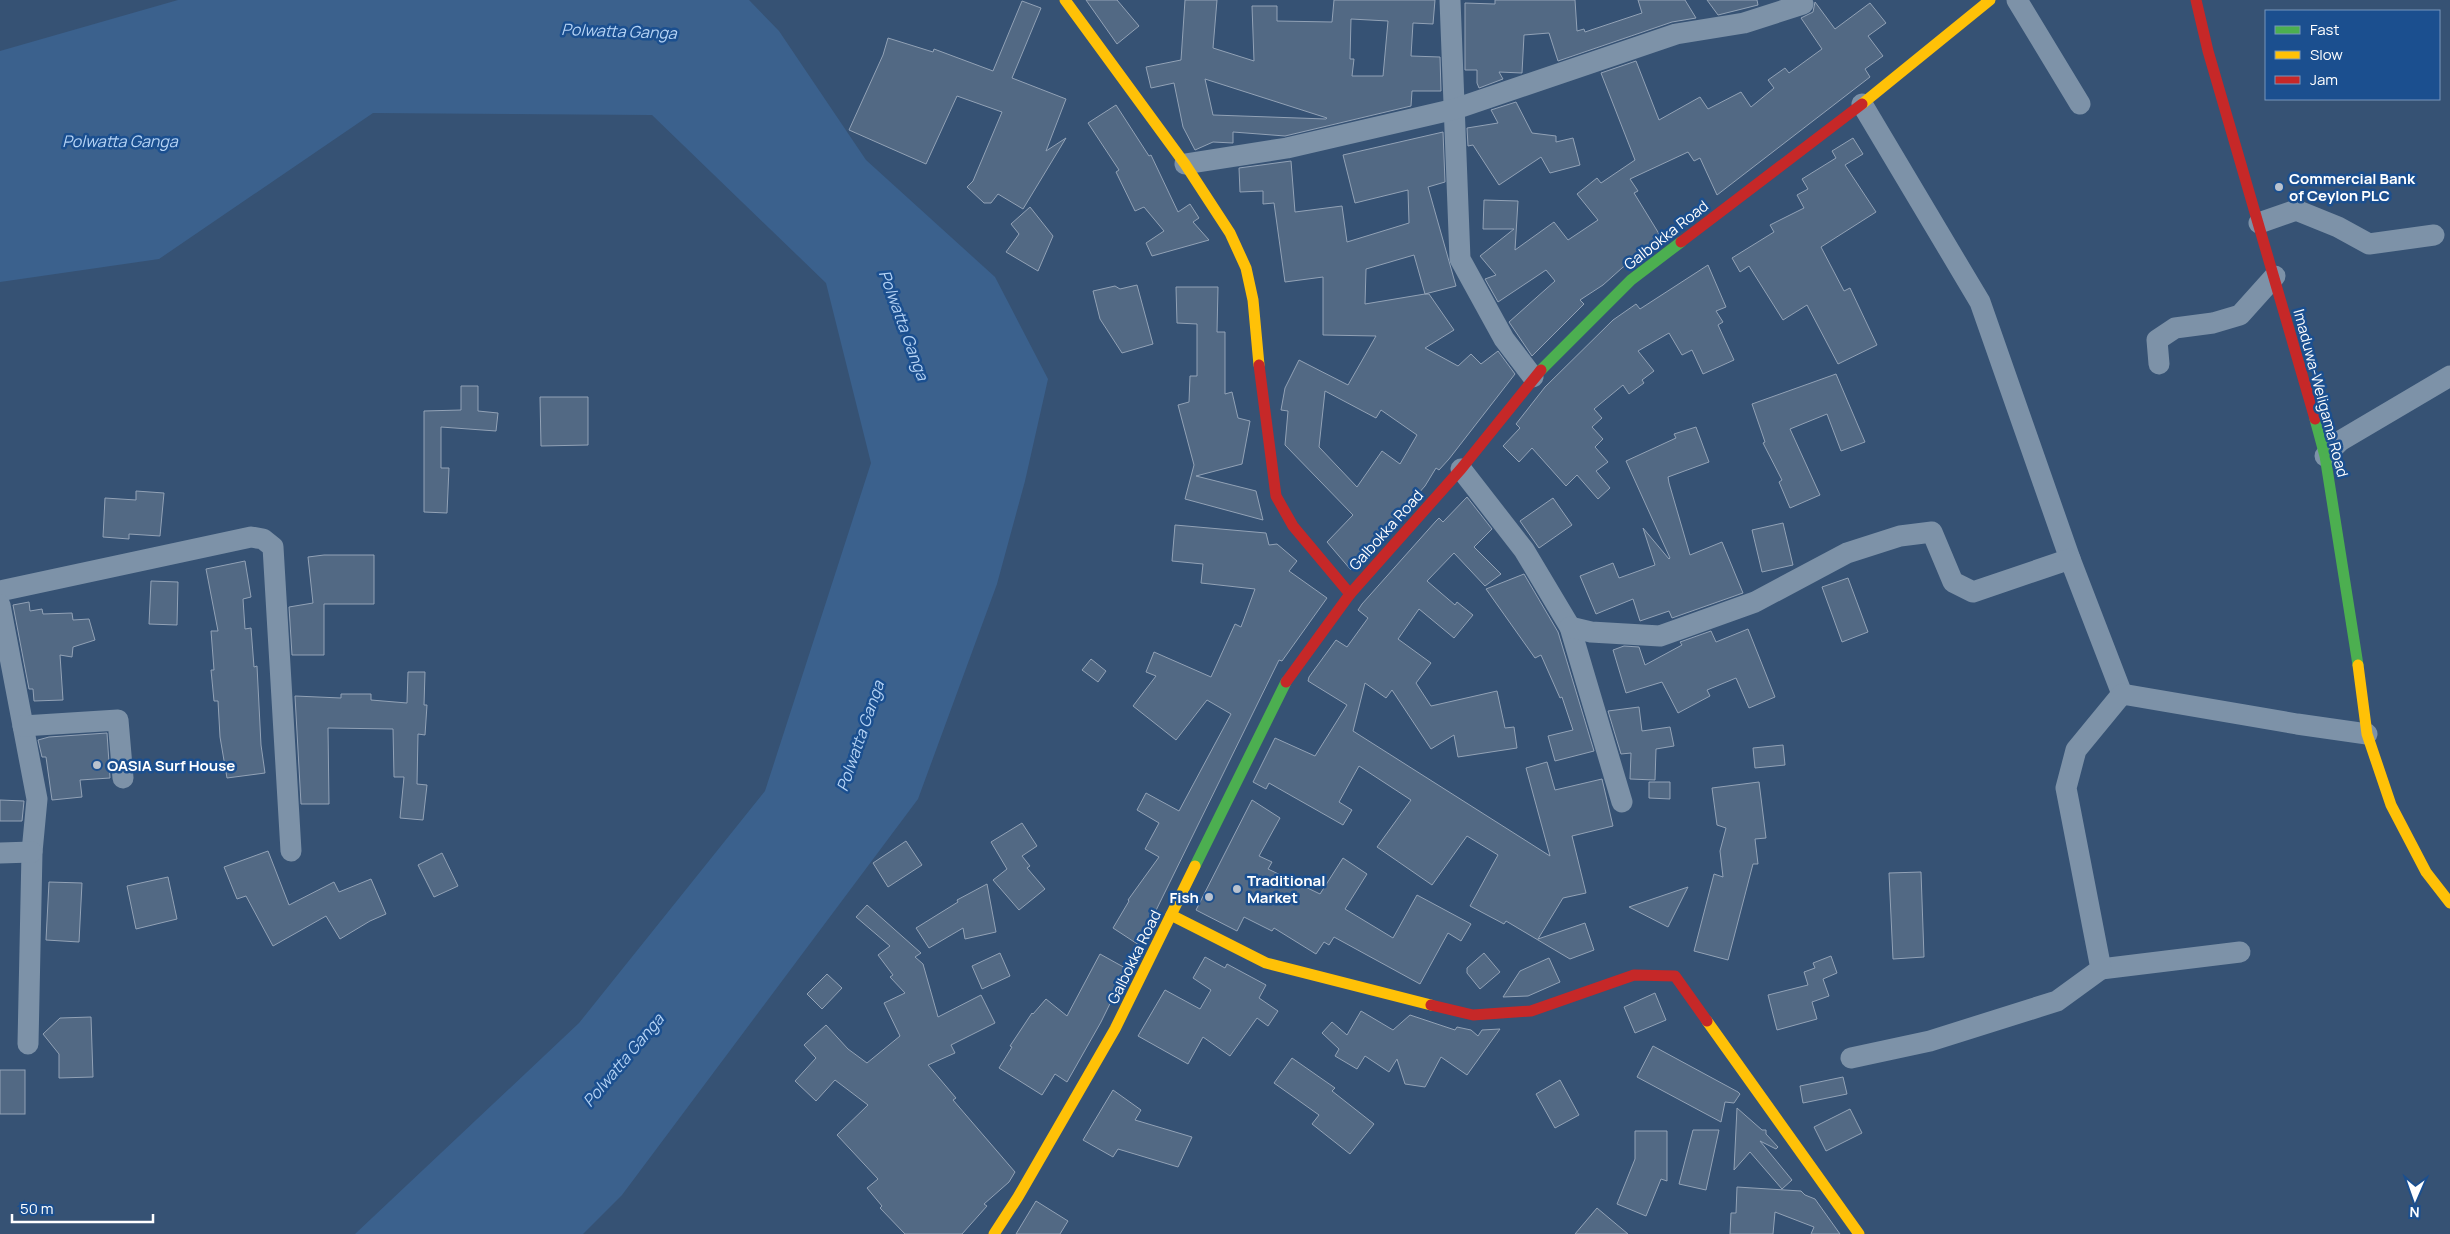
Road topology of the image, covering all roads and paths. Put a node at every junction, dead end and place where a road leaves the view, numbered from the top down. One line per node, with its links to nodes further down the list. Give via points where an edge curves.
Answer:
1 (1065, 0): 10 (main road)
2 (1450, 0): 9 (street)
3 (1990, 0): 7 (main road, Galbokka Road)
4 (2017, 0): 8 (street)
5 (2196, 0): 11 (main road, Imaduwa-Weligama Road)
6 (1803, 4): 9 (street, via 1744,23 1676,34)
7 (1862, 104): 16 (main road, Galbokka Road, via 1631,280); 19 (street, via 1980,302)
8 (2080, 104)
9 (1455, 109): 10 (street, via 1288,148); 16 (street, via 1460,259 1504,339)
10 (1185, 164): 21 (main road, via 1230,233 1246,268 1253,300 1276,496 1293,526)
11 (2259, 224): 12 (street, via 2296,210 2369,244); 13 (main road, Imaduwa-Weligama Road)
12 (2434, 235)
13 (2275, 276): 14 (street, via 2240,315 2213,323 2175,328 2158,340); 17 (main road, Imaduwa-Weligama Road)
14 (2159, 364)
15 (2450, 376): 17 (street, via 2340,441)
16 (1533, 377): 18 (main road, Galbokka Road)
17 (2325, 456): 26 (main road, Imaduwa-Weligama Road)
18 (1460, 469): 21 (main road, Galbokka Road); 23 (street, via 1524,550)
19 (2070, 559): 23 (street, via 1973,592 1954,582 1932,532 1900,536 1847,552 1755,602 1660,636 1591,632); 24 (street)
20 (0, 591): 29 (street, via 251,537 264,539 273,547)
21 (1350, 594): 33 (main road, Galbokka Road, via 1283,686)
22 (0, 605): 25 (street)
23 (1570, 627): 28 (street)
24 (2122, 694): 26 (street); 35 (street, via 2076,750 2066,788)
25 (23, 726): 27 (street, via 118,720); 30 (street, via 37,799)
26 (2367, 734): 32 (main road, Imaduwa-Weligama Road, via 2391,805 2426,872)
27 (123, 778)
28 (1622, 802)
29 (291, 851)
30 (32, 852): 31 (street); 36 (street)
31 (0, 853)
32 (2450, 902)
33 (1171, 915): 38 (main road, Galbokka Road, via 1115,1029); 39 (main road, via 1266,963 1473,1015 1531,1011 1634,975 1675,976)
34 (2240, 952): 35 (street)
35 (2101, 968): 37 (street, via 2057,1001 1930,1040)
36 (28, 1044)
37 (1851, 1058)
38 (994, 1234)
39 (1859, 1234)

